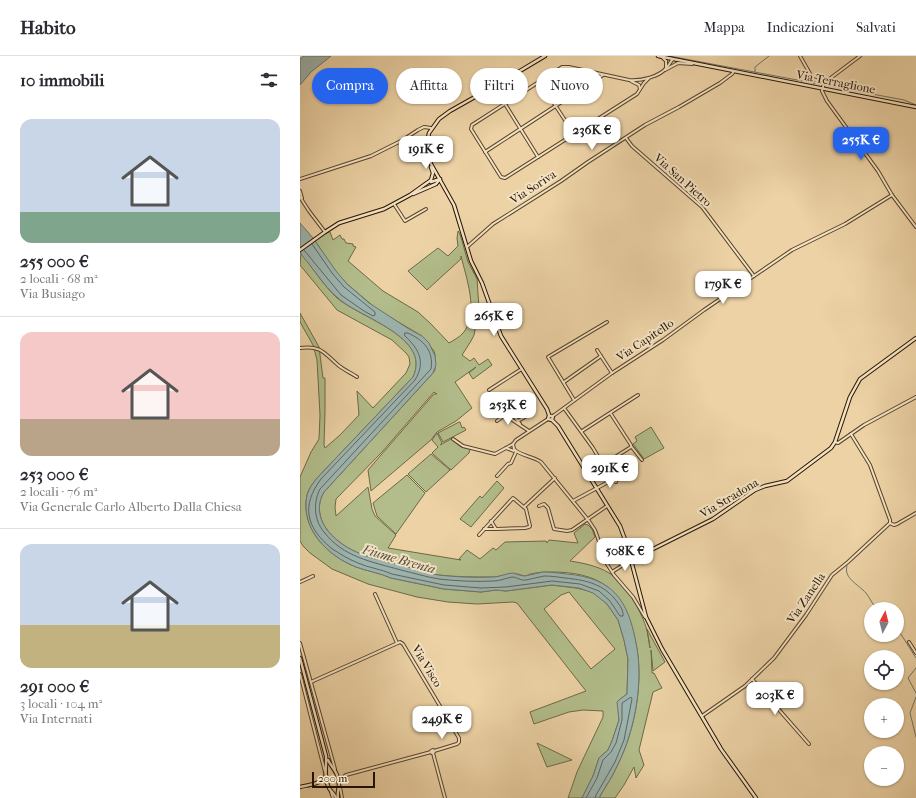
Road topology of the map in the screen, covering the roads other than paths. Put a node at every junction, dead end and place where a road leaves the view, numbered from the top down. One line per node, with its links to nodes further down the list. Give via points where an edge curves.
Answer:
1 (545, 56): 20 (main road, via 450,111 438,119)
2 (660, 56): 5 (main road, Via Terraglione); 8 (street, via 666,62)
3 (800, 56): 13 (street, via 813,79)
4 (860, 56): 13 (street)
5 (673, 59): 6 (main road, Via Terraglione); 7 (street); 8 (street)
6 (694, 63): 7 (street, via 678,63); 9 (main road, Via Terraglione)
7 (671, 67): 8 (street)
8 (663, 70): 11 (street)
9 (734, 71): 13 (main road, Via Terraglione); 23 (street, Via Soriva, via 720,83)
10 (603, 75): 12 (street)
11 (649, 78): 12 (street); 15 (street)
12 (629, 80): 15 (street, via 639,85)
13 (823, 86): 14 (street); 19 (main road, Via Terraglione); 33 (street, via 823,94 827,101 878,171)
14 (867, 89)
15 (640, 91): 22 (street)
16 (505, 104): 21 (street); 24 (street, via 471,127)
17 (558, 104): 18 (street)
18 (555, 106): 21 (street); 22 (street)
19 (916, 107)
20 (431, 128): 25 (main road, via 426,143); 27 (street, via 424,127 371,156)
21 (520, 129): 24 (street); 26 (street)
22 (574, 134): 26 (street)
23 (626, 138): 41 (street, Via Soriva, via 493,224); 43 (street, Via San Pietro, via 702,207)
24 (485, 152): 26 (street, via 503,178)
25 (427, 154): 28 (main road); 29 (main road, via 433,176)
26 (538, 157)
27 (300, 179)
28 (440, 179): 29 (main road); 30 (main road); 35 (main road)
29 (425, 184): 32 (main road)
30 (432, 186): 32 (main road); 35 (main road, via 441,185)
31 (300, 191): 36 (street)
32 (410, 195): 37 (main road)
33 (892, 195): 39 (street); 43 (street, Via Capitello, via 844,224 792,250)
34 (300, 197): 36 (street)
35 (451, 197): 41 (main road)
36 (302, 201): 40 (street)
37 (394, 204): 38 (street, via 405,221); 40 (main road, via 344,221)
38 (426, 209)
39 (916, 227)
40 (324, 232): 42 (main road)
41 (467, 247): 60 (main road, via 501,336)
42 (300, 250)
43 (754, 276): 50 (street, Via Capitello)
44 (607, 322): 52 (street, via 548,357)
45 (916, 338): 70 (main road, Via Stradona, via 860,379 850,396)
46 (300, 348): 51 (street, via 319,348 337,365)
47 (597, 350): 48 (street)
48 (601, 356): 50 (street); 52 (street)
49 (520, 370): 53 (street)
50 (612, 373): 56 (street, Via Capitello)
51 (357, 377)
52 (564, 382): 56 (street)
53 (489, 390)
54 (638, 395): 58 (street)
55 (916, 396): 68 (street)
56 (574, 400): 57 (street, Via Capitello)
57 (564, 408): 60 (street, Via Capitello); 67 (street)
58 (611, 414): 67 (street); 72 (street)
59 (505, 416): 64 (street); 65 (street); 65 (street, via 511,412)
60 (551, 416): 62 (main road); 63 (main road)
61 (525, 417): 65 (street)
62 (548, 419): 63 (main road); 66 (street)
63 (552, 420): 81 (main road)
64 (497, 421)
65 (517, 422): 66 (street)
66 (529, 431): 71 (street)
67 (582, 431): 76 (street)
68 (850, 434): 70 (street, via 838,443); 89 (street, via 866,456)
69 (453, 439): 73 (street, via 464,446 495,454)
70 (835, 442): 93 (main road, Via Stradona, via 831,448 792,478 755,490 713,519)
71 (513, 444): 73 (street); 74 (street)
72 (631, 446): 75 (street); 76 (street)
73 (506, 448): 74 (street)
74 (515, 452): 77 (street, via 511,463); 78 (street, via 540,460)
75 (642, 460)
76 (604, 464): 79 (street)
77 (497, 476)
78 (555, 478): 82 (street); 85 (street)
79 (612, 480): 80 (street); 81 (street)
80 (616, 482)
81 (597, 488): 82 (street); 83 (main road)
82 (573, 501): 87 (street)
83 (608, 505): 87 (street); 93 (main road, via 624,534)
84 (539, 506): 87 (street, via 544,504 548,508 555,530 572,530)
85 (524, 507): 88 (street, via 512,498); 91 (street, via 529,527)
86 (916, 513): 89 (street, via 897,524)
87 (588, 519): 94 (street)
88 (491, 521): 90 (street); 91 (street)
89 (890, 523): 105 (street, Via Zanella, via 832,575 781,650)
90 (484, 529): 91 (street); 92 (street)
91 (496, 529)
92 (480, 535)
93 (631, 560): 94 (street, Via Stradona); 98 (main road)
94 (612, 572): 98 (street)
95 (313, 576): 96 (street)
96 (300, 582)
97 (375, 594): 101 (street)
98 (646, 617): 109 (main road, via 669,663)
99 (909, 642): 102 (street)
100 (300, 644): 106 (street)
101 (397, 644): 106 (street, Via Visco); 111 (street, Via Visco, via 403,644 459,738 457,744)
102 (916, 653)
103 (300, 658): 107 (main road)
104 (300, 674): 108 (street)
105 (752, 680): 109 (street, Via Zanella); 110 (street)
106 (311, 682): 115 (street)
107 (309, 692): 108 (street); 112 (main road)
108 (305, 693): 117 (street)
109 (702, 716): 130 (main road, via 721,749)
110 (809, 744)
111 (433, 752): 118 (street); 129 (street)
112 (326, 756): 113 (main road); 114 (main road)
113 (332, 767): 114 (main road); 115 (main road)
114 (326, 768): 117 (main road)
115 (335, 769): 116 (main road)
116 (336, 773): 118 (street); 119 (main road)
117 (326, 775): 120 (main road, via 323,780); 121 (main road)
118 (346, 775): 119 (street)
119 (338, 781): 122 (main road)
120 (317, 782): 121 (main road, via 326,782); 123 (main road)
121 (328, 785): 124 (main road)
122 (339, 785): 125 (main road); 128 (street)
123 (300, 787)
124 (331, 790): 125 (main road); 126 (street); 127 (main road)
125 (337, 790): 127 (main road)
126 (333, 798)
127 (337, 798)
128 (342, 798)
129 (445, 798)
130 (756, 798)

